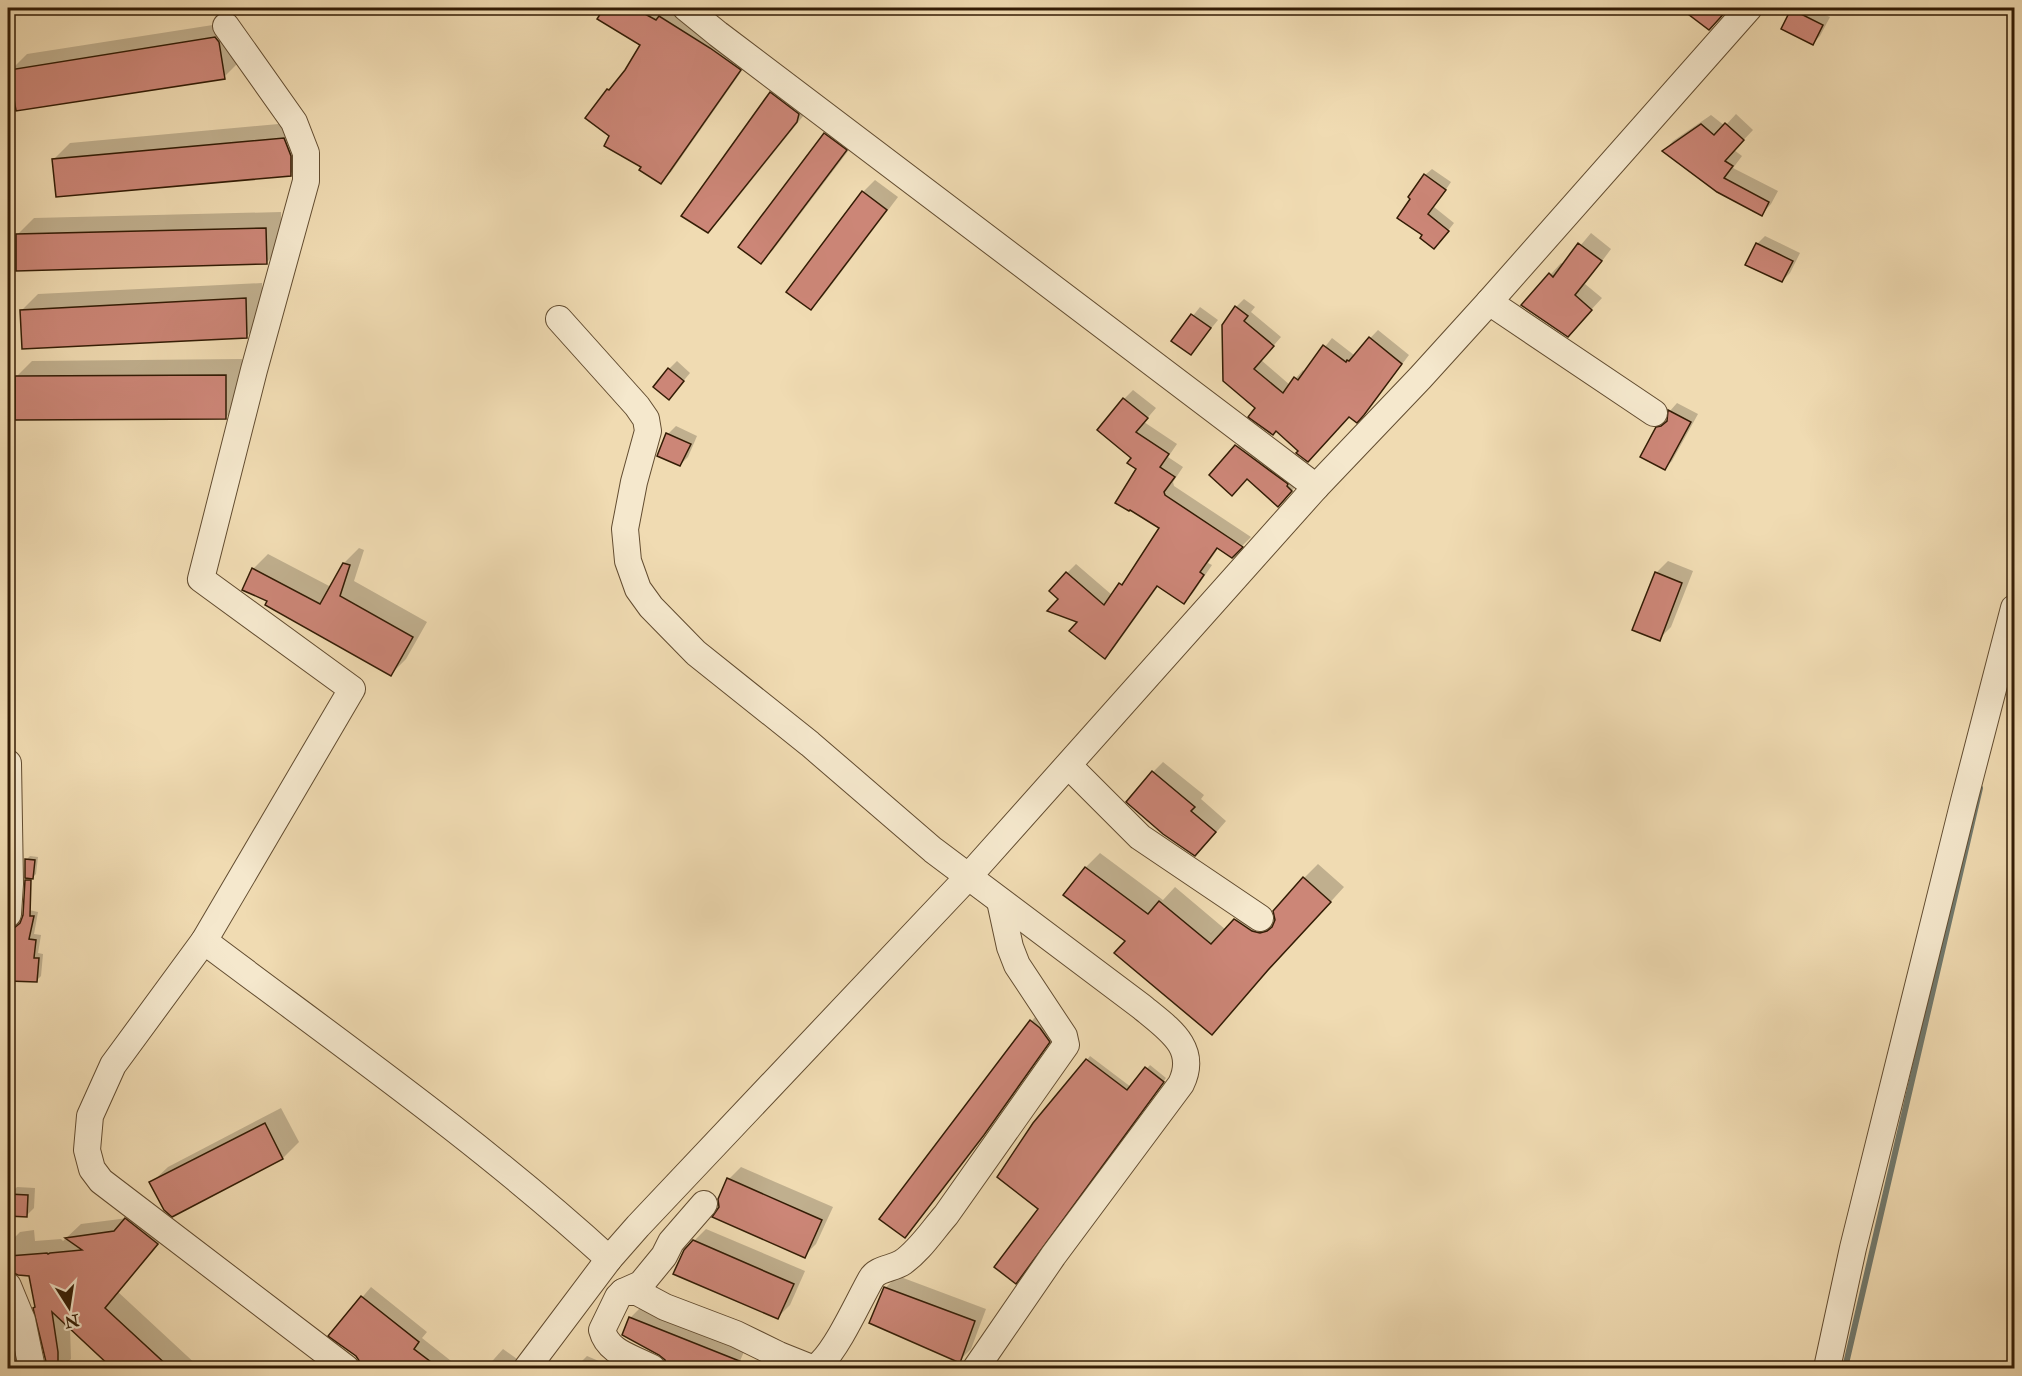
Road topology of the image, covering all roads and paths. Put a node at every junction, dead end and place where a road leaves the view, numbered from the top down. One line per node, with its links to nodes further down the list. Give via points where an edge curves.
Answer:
1 (686, 8): 7 (street)
2 (1749, 8): 4 (street)
3 (226, 26): 15 (street, via 294,123 306,153 306,181 201,579 352,689)
4 (1489, 302): 6 (street); 7 (street)
5 (559, 319): 11 (street, via 646,419 648,431 625,529 628,561 638,589 651,607 696,653)
6 (1654, 413)
7 (1316, 487): 10 (street)
8 (2014, 608): 25 (street, via 1853,1248)
9 (8, 763): 13 (street)
10 (1069, 766): 11 (street); 14 (street, via 1140,837)
11 (968, 877): 12 (street); 17 (street)
12 (1000, 901): 19 (street, via 1017,965 1066,1045 919,1249 901,1264 873,1275 822,1362 809,1367 638,1292); 24 (street, via 1174,1034 1183,1047 1187,1064 1186,1075 1167,1104 1053,1256)
13 (8, 914)
14 (1260, 918)
15 (204, 941): 17 (street, via 494,1159); 21 (street, via 113,1065 90,1116 87,1150 92,1169 101,1181)
16 (704, 1204): 19 (street, via 641,1284)
17 (609, 1259): 22 (street)
18 (8, 1286): 20 (street, via 22,1320)
19 (623, 1292): 23 (street, via 604,1322 604,1339 615,1351)
20 (32, 1368)
21 (346, 1368)
22 (526, 1368)
23 (652, 1368)
24 (976, 1368)
25 (1827, 1368)

